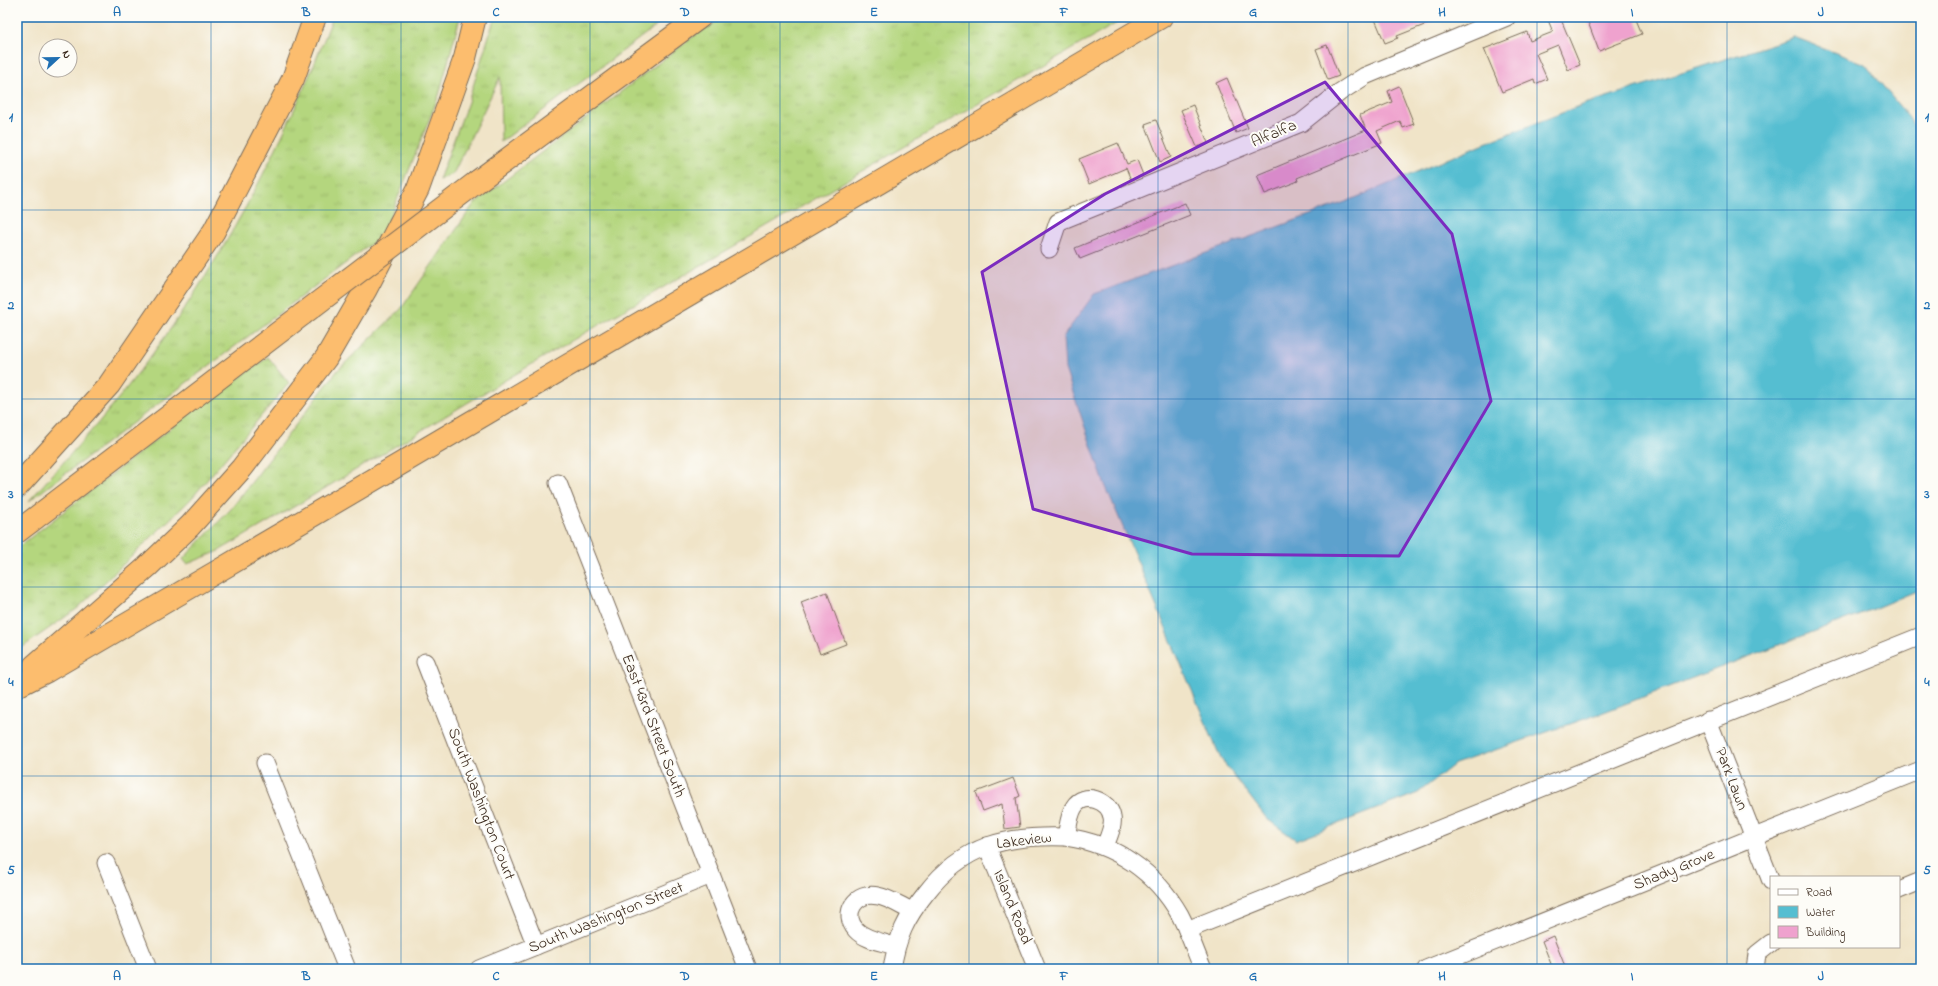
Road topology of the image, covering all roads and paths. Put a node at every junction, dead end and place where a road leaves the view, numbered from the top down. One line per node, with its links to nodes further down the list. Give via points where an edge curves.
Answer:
1 (315, 17): 8 (highway, via 293,79 214,231 109,384)
2 (476, 17): 12 (highway, via 465,58 418,189 326,358 242,468 190,526 147,568)
3 (700, 17): 9 (highway, bridge, via 478,181)
4 (1161, 17): 13 (highway, via 212,575)
5 (1508, 17): 6 (street, Alfalfa, via 1365,76 1301,123 1058,222)
6 (1049, 249)
7 (558, 483): 22 (street, East 43rd Street South)
8 (17, 487)
9 (17, 532)
10 (1921, 636): 14 (street)
11 (425, 662): 29 (street, South Washington Court)
12 (17, 680)
13 (17, 686)
14 (1708, 720): 18 (street, Park Lawn); 27 (street)
15 (264, 763): 33 (street)
16 (1921, 770): 18 (street, Shady Grove)
17 (1066, 837): 19 (street, Lakeview, via 1017,838); 20 (street, Lakeview); 20 (street, Lakeview, via 1074,807 1079,802 1098,799 1105,803 1113,817)
18 (1754, 838): 23 (street, Park Lawn); 39 (street, Shady Grove)
19 (987, 846): 26 (street, Lakeview, via 960,859 938,877); 37 (street, Island Road)
20 (1105, 846): 27 (street, Lakeview, via 1130,860 1154,880 1177,911)
21 (106, 863): 32 (street)
22 (711, 876): 29 (street, South Washington Street); 35 (street, East 43rd Street South)
23 (1770, 878)
24 (1921, 881): 25 (street)
25 (1900, 890)
26 (912, 911): 30 (street, Lakeview); 30 (street, via 878,896 868,895 852,904 849,915 857,931)
27 (1187, 930): 38 (street, Lakeview)
28 (1770, 944): 31 (street)
29 (536, 946): 34 (street, South Washington Street)
30 (896, 946): 36 (street, Lakeview)
31 (1756, 962)
32 (148, 969)
33 (347, 969)
34 (480, 969)
35 (748, 969)
36 (892, 969)
37 (1037, 969)
38 (1203, 969)
39 (1426, 969)

